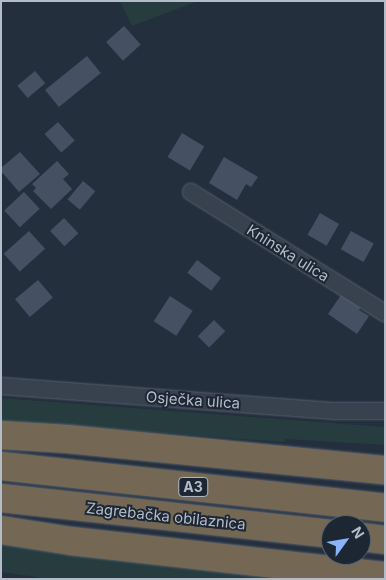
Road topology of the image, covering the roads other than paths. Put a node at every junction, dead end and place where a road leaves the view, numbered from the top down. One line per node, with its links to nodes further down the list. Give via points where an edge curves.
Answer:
1 (191, 192): 2 (street, Kninska ulica)
2 (385, 313)
3 (1, 386): 4 (street, Osječka ulica, via 335,411)
4 (385, 411)
5 (1, 435): 7 (highway)
6 (1, 466): 9 (highway, Zagrebačka obilaznica / A3)
7 (385, 470)
8 (1, 498): 11 (highway, Zagrebačka obilaznica / A3)
9 (385, 508)
10 (1, 530): 14 (highway, via 71,541)
11 (321, 533)
12 (371, 538): 13 (highway)
13 (385, 540)
14 (385, 576)

